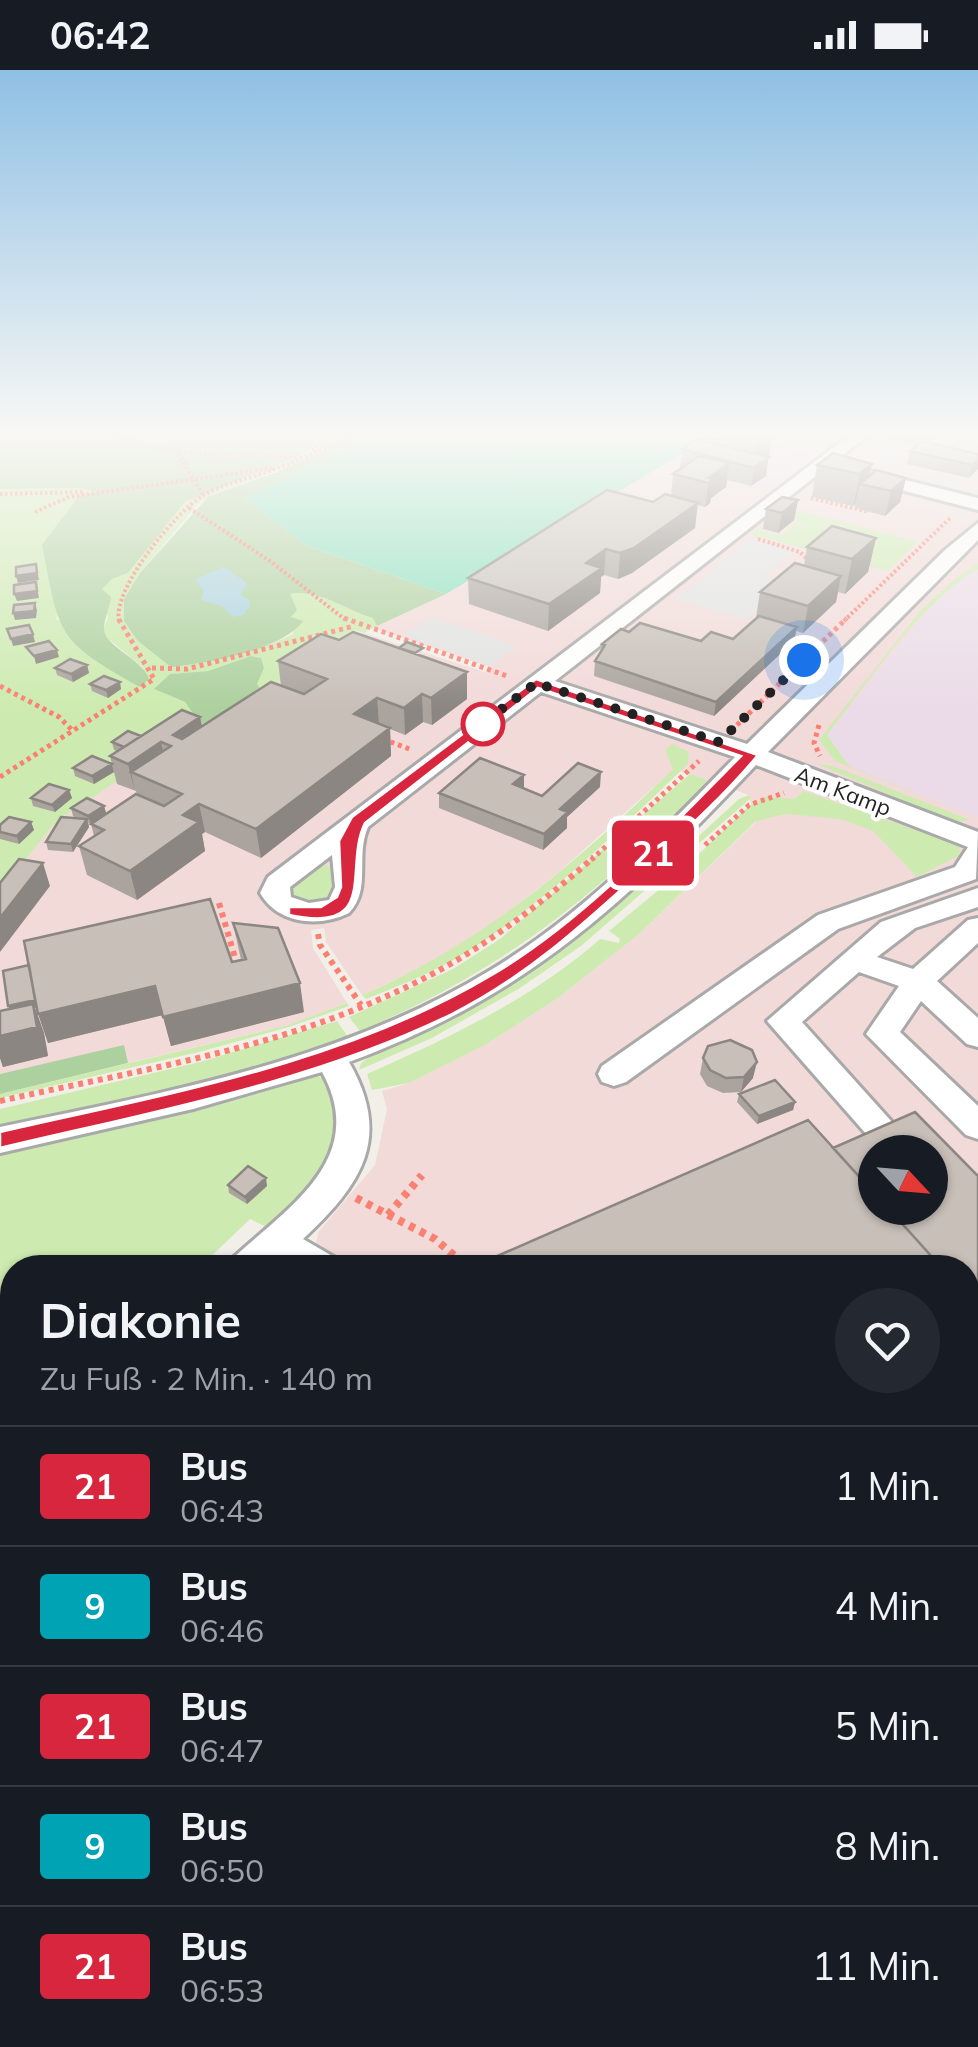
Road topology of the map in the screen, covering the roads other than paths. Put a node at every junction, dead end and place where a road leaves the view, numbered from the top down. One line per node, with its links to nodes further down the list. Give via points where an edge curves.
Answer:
1 (742, 524): 5 (street)
2 (978, 529): 4 (street)
3 (861, 604): 4 (street)
4 (890, 612): 6 (street)
5 (536, 683): 6 (street, Am Kamp); 7 (street)
6 (751, 755): 8 (street, Am Kamp); 15 (street, via 554,942 444,1010)
7 (358, 820): 7 (street, via 274,888 276,898 286,907 332,910 348,894 348,841)
8 (978, 841)
9 (978, 852): 16 (street, via 966,873 828,922)
10 (978, 897): 12 (street, via 905,920)
11 (978, 927): 13 (street)
12 (855, 960): 13 (street); 18 (street, via 783,1021)
13 (918, 981): 14 (street); 17 (street, via 882,1034)
14 (978, 1036)
15 (329, 1056): 19 (street); 20 (street, via 351,1097 353,1142 330,1185)
16 (614, 1074)
17 (978, 1126)
18 (887, 1135)
19 (0, 1140)
20 (275, 1241): 21 (street); 22 (street)
21 (260, 1255)
22 (299, 1255)

